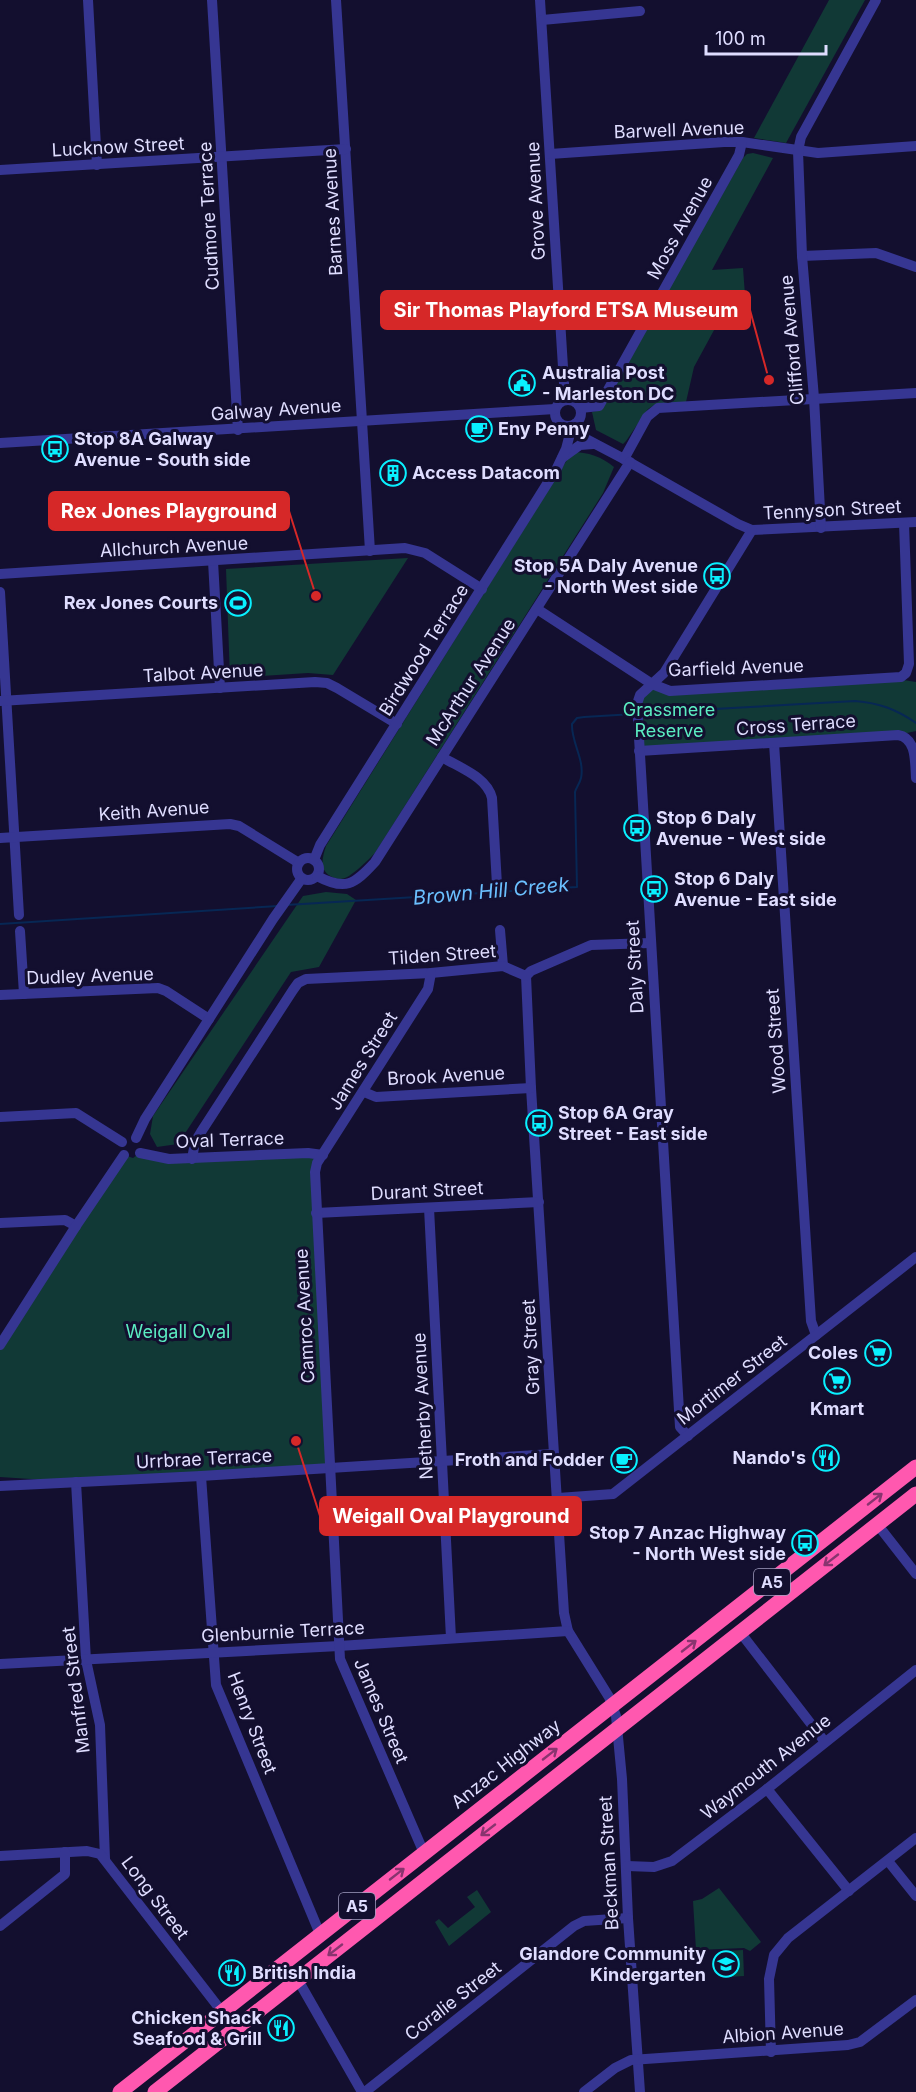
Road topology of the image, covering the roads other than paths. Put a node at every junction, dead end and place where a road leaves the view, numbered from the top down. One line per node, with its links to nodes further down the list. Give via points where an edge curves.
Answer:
1 (88, 0): 14 (street)
2 (212, 0): 13 (street, Cudmore Terrace)
3 (336, 0): 10 (street, Barnes Avenue)
4 (540, 0): 7 (street, Grove Avenue)
5 (876, 0): 11 (street, via 801,137)
6 (640, 12): 7 (street)
7 (542, 20): 12 (street, Grove Avenue)
8 (742, 142): 11 (street, Barwell Avenue); 12 (street, Barwell Avenue); 22 (street, Moss Avenue, via 739,155 599,406)
9 (916, 146): 11 (street, Barwell Avenue)
10 (346, 149): 13 (street, Lucknow Street); 23 (street, Barnes Avenue)
11 (798, 151): 16 (street, Clifford Avenue)
12 (550, 154): 20 (street, Grove Avenue)
13 (222, 157): 14 (street, Lucknow Street); 24 (street, Cudmore Terrace)
14 (97, 165): 15 (street, Lucknow Street)
15 (0, 170)
16 (802, 256): 17 (street, via 876,253); 19 (street, Clifford Avenue)
17 (916, 267)
18 (916, 393): 19 (street)
19 (814, 398): 28 (street, McArthur Avenue, via 658,408 647,417); 31 (street, Clifford Avenue)
20 (565, 399): 21 (street); 22 (street, via 575,401)
21 (555, 410): 22 (street, via 555,416); 23 (street, Galway Avenue)
22 (574, 420): 26 (street, Tennyson Street); 27 (street, Birdwood Terrace); 28 (street, Tennyson Street)
23 (362, 421): 24 (street, Galway Avenue); 33 (street, Barnes Avenue)
24 (238, 430): 25 (street, Galway Avenue)
25 (0, 443)
26 (594, 444): 27 (street, via 580,445); 28 (street, Tennyson Street)
27 (562, 459): 36 (street, Birdwood Terrace)
28 (627, 460): 32 (street, Tennyson Street); 38 (street, McArthur Avenue)
29 (916, 522): 30 (street, Tennyson Street)
30 (904, 523): 31 (street, Tennyson Street); 39 (street)
31 (821, 528): 32 (street, Tennyson Street)
32 (752, 530): 40 (street, Daly Street, via 664,673)
33 (370, 551): 34 (street, Allchurch Avenue); 36 (street, Allchurch Avenue, via 405,548 425,554)
34 (213, 561): 35 (street, Allchurch Avenue); 41 (street)
35 (0, 574)
36 (482, 589): 43 (street, Birdwood Terrace)
37 (0, 592): 42 (street)
38 (537, 609): 40 (street, Garfield Avenue); 46 (street, McArthur Avenue)
39 (913, 664): 40 (street, Garfield Avenue, via 901,677 891,678 670,690)
40 (652, 684): 45 (street, Daly Street, via 637,704)
41 (220, 688): 42 (street, Talbot Avenue); 43 (street, Talbot Avenue, via 327,683)
42 (3, 701): 48 (street)
43 (397, 724): 50 (street, Birdwood Terrace, via 320,844)
44 (774, 743): 45 (street, Cross Terrace); 47 (street, Cross Terrace, via 907,736 914,746); 80 (street, Wood Street, via 810,1321)
45 (639, 751): 58 (street, Daly Street)
46 (442, 757): 52 (street, McArthur Avenue, via 364,873 341,885); 54 (street, via 490,789)
47 (916, 778)
48 (14, 837): 49 (street, Keith Avenue); 51 (street, Keith Avenue, via 230,824); 55 (street)
49 (0, 838)
50 (314, 860): 51 (street); 52 (street, via 319,866)
51 (299, 863): 53 (street, via 297,869)
52 (317, 876): 53 (street)
53 (302, 878): 64 (street)
54 (497, 885)
55 (19, 915)
56 (500, 930): 59 (street)
57 (20, 931): 62 (street)
58 (650, 943): 61 (street, via 591,945); 82 (street, Daly Street, via 680,1426)
59 (503, 966): 60 (street, Tilden Street); 61 (street, Tilden Street)
60 (431, 974): 66 (street, James Street, via 428,989); 72 (street, Tilden Street, via 322,977 298,983 195,1142)
61 (526, 976): 65 (street, Gray Street)
62 (24, 994): 63 (street, Dudley Avenue); 64 (street, Dudley Avenue, via 158,988)
63 (0, 995)
64 (209, 1019): 68 (street)
65 (531, 1088): 66 (street, Brook Avenue, via 376,1096); 74 (street, Gray Street)
66 (364, 1092): 73 (street, James Street)
67 (0, 1117): 69 (street, via 76,1113)
68 (136, 1138): 69 (street, via 128,1137); 70 (street, via 141,1144)
69 (122, 1142): 71 (street)
70 (140, 1153): 71 (street, via 133,1158); 72 (street, Oval Terrace)
71 (124, 1155): 78 (street)
72 (192, 1159): 73 (street, Oval Terrace, via 308,1153)
73 (320, 1159): 76 (street, Camroc Avenue, via 315,1172)
74 (539, 1202): 75 (street, Durant Street); 83 (street, Gray Street)
75 (429, 1208): 76 (street, Durant Street); 84 (street, Netherby Avenue)
76 (316, 1212): 86 (street, Camroc Avenue)
77 (0, 1223): 78 (street, via 65,1220)
78 (76, 1226): 81 (street)
79 (916, 1257): 80 (street, Mortimer Street)
80 (816, 1335): 82 (street, Mortimer Street)
81 (0, 1345)
82 (688, 1436): 91 (street, Mortimer Street, via 613,1494)
83 (554, 1454): 84 (street, Urrbrae Terrace); 91 (street, Gray Street)
84 (442, 1461): 86 (street, Urrbrae Terrace); 99 (street, Netherby Avenue)
85 (916, 1467): 92 (highway, Anzac Highway / A5, one-way to 85)
86 (329, 1468): 87 (street, Urrbrae Terrace); 100 (street, James Street)
87 (201, 1476): 88 (street, Urrbrae Terrace); 101 (street, Henry Street)
88 (76, 1482): 89 (street, Urrbrae Terrace); 102 (street, Manfred Street)
89 (0, 1486)
90 (916, 1494): 93 (highway, A5)
91 (558, 1498): 97 (street, Gray Street)
92 (844, 1524): 93 (highway); 95 (highway, Anzac Highway / A5)
93 (877, 1524): 94 (street); 96 (highway, A5, one-way to 96)
94 (916, 1574)
95 (768, 1584): 96 (highway, via 786,1584); 103 (highway, Anzac Highway / A5, one-way to 95)
96 (791, 1591): 98 (highway, A5)
97 (568, 1631): 99 (street, Glenburnie Terrace); 107 (street, Gray Street)
98 (740, 1632): 106 (highway, A5); 109 (street)
99 (451, 1638): 100 (street, Glenburnie Terrace)
100 (339, 1646): 101 (street, Glenburnie Terrace); 115 (street, James Street, via 340,1659)
101 (212, 1653): 102 (street, Glenburnie Terrace); 126 (street, Henry Street, via 216,1685)
102 (86, 1660): 104 (street, Glenburnie Terrace); 117 (street, Manfred Street, via 100,1725)
103 (668, 1662): 106 (highway); 107 (highway, Anzac Highway / A5)
104 (0, 1664)
105 (916, 1670): 109 (street, Waymouth Avenue)
106 (682, 1678): 108 (highway, A5)
107 (612, 1705): 108 (street, Beckman Street); 111 (highway, Anzac Highway / A5, one-way to 107)
108 (618, 1728): 112 (highway, A5); 119 (street, Beckman Street)
109 (825, 1742): 110 (street, Waymouth Avenue)
110 (767, 1789): 119 (street, Waymouth Avenue, via 672,1861); 120 (street)
111 (498, 1795): 112 (highway, via 516,1797); 115 (highway, Anzac Highway / A5)
112 (521, 1805): 124 (highway, A5, one-way to 124)
113 (916, 1838): 118 (street)
114 (65, 1852): 116 (street, Long Street); 117 (street, Long Street, via 94,1852); 125 (street, via 65,1874)
115 (424, 1853): 122 (highway, Anzac Highway / A5, one-way to 115)
116 (0, 1856)
117 (105, 1859): 129 (street, Long Street)
118 (888, 1861): 120 (street); 121 (street)
119 (627, 1866): 123 (street, Beckman Street)
120 (849, 1891): 131 (street, via 789,1938 774,1955 769,1979)
121 (916, 1896)
122 (361, 1903): 124 (highway); 126 (highway, Anzac Highway / A5)
123 (628, 1918): 133 (street, Beckman Street); 136 (street, Coralie Street, via 584,1921 574,1926)
124 (375, 1919): 127 (highway, A5, one-way to 127)
125 (0, 1926)
126 (320, 1934): 129 (highway, Anzac Highway / A5)
127 (298, 1980): 132 (highway, A5); 136 (street)
128 (916, 2000): 131 (street, Albion Avenue, via 860,2042)
129 (223, 2013): 130 (highway, Anzac Highway / A5)
130 (185, 2042): 132 (highway); 134 (highway, Anzac Highway / A5)
131 (771, 2052): 133 (street, Albion Avenue)
132 (197, 2058): 135 (highway, A5)
133 (637, 2059): 137 (street, via 615,2068); 138 (street, Beckman Street)
134 (120, 2092)
135 (155, 2092)
136 (363, 2092)
137 (584, 2092)
138 (640, 2092)

